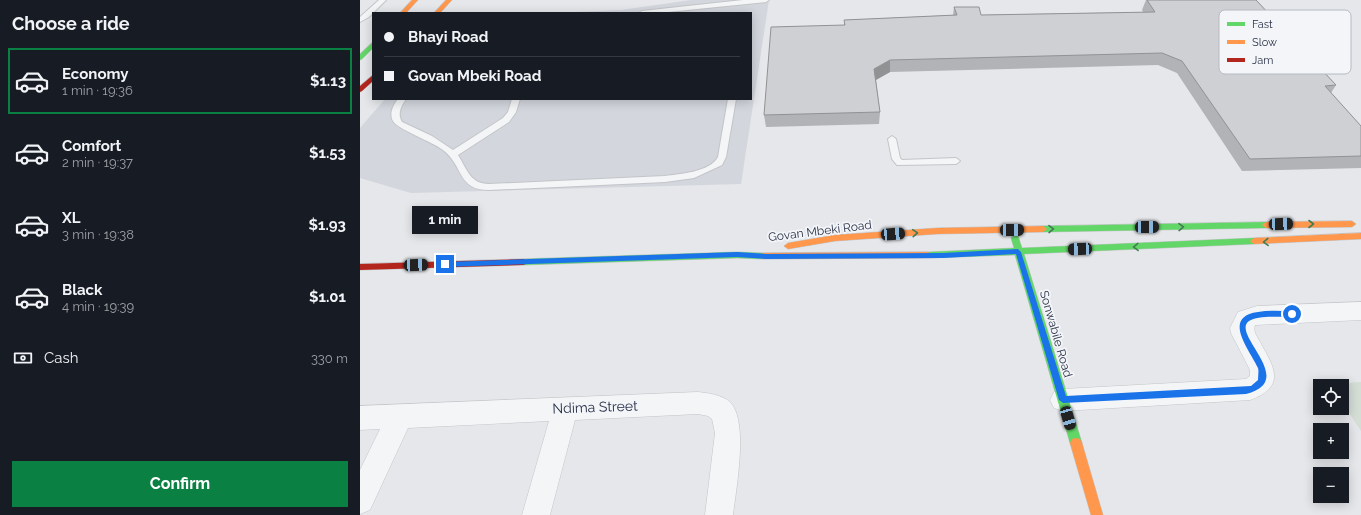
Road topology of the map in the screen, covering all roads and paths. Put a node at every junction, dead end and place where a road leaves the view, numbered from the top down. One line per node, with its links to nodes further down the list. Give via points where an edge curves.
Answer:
1 (383, 0): 8 (lane)
2 (415, 0): 5 (main road)
3 (450, 0): 6 (main road)
4 (766, 0): 7 (lane, via 707,4)
5 (404, 12)
6 (438, 12)
7 (649, 12)
8 (360, 20)
9 (372, 45): 10 (main road)
10 (360, 58)
11 (372, 78): 12 (main road)
12 (366, 87)
13 (401, 100): 17 (lane, via 396,107 396,120 399,124 429,138)
14 (516, 100): 17 (lane, via 506,120)
15 (732, 100): 17 (lane, via 719,163 694,175 665,179 480,187 472,182)
16 (892, 139): 18 (lane, via 896,159 900,162)
17 (453, 154)
18 (956, 161)
19 (1361, 224): 20 (main road, Govan Mbeki Road, one-way to 19)
20 (1012, 230): 22 (main road, Sonwabile Road); 23 (main road, Govan Mbeki Road, one-way to 20, via 835,238 937,231)
21 (1361, 236): 22 (main road, Govan Mbeki Road, one-way to 22)
22 (1018, 252): 23 (main road, Govan Mbeki Road, via 943,255); 28 (main road, Sonwabile Road)
23 (737, 255): 26 (main road, Govan Mbeki Road)
24 (360, 264): 26 (main road)
25 (360, 267): 26 (main road, Govan Mbeki Road)
26 (372, 267)
27 (1361, 311): 28 (street, via 1257,315 1246,319 1242,328 1243,333 1263,375 1262,381 1253,389)
28 (1063, 400): 35 (main road, Sonwabile Road)
29 (566, 408): 30 (street, Ndima Street); 33 (street); 34 (street, Ndima Street, via 698,403 720,409 727,422 728,433)
30 (400, 416): 31 (street, Ndima Street); 32 (street)
31 (360, 418)
32 (360, 500)
33 (536, 515)
34 (719, 515)
35 (1097, 515)

